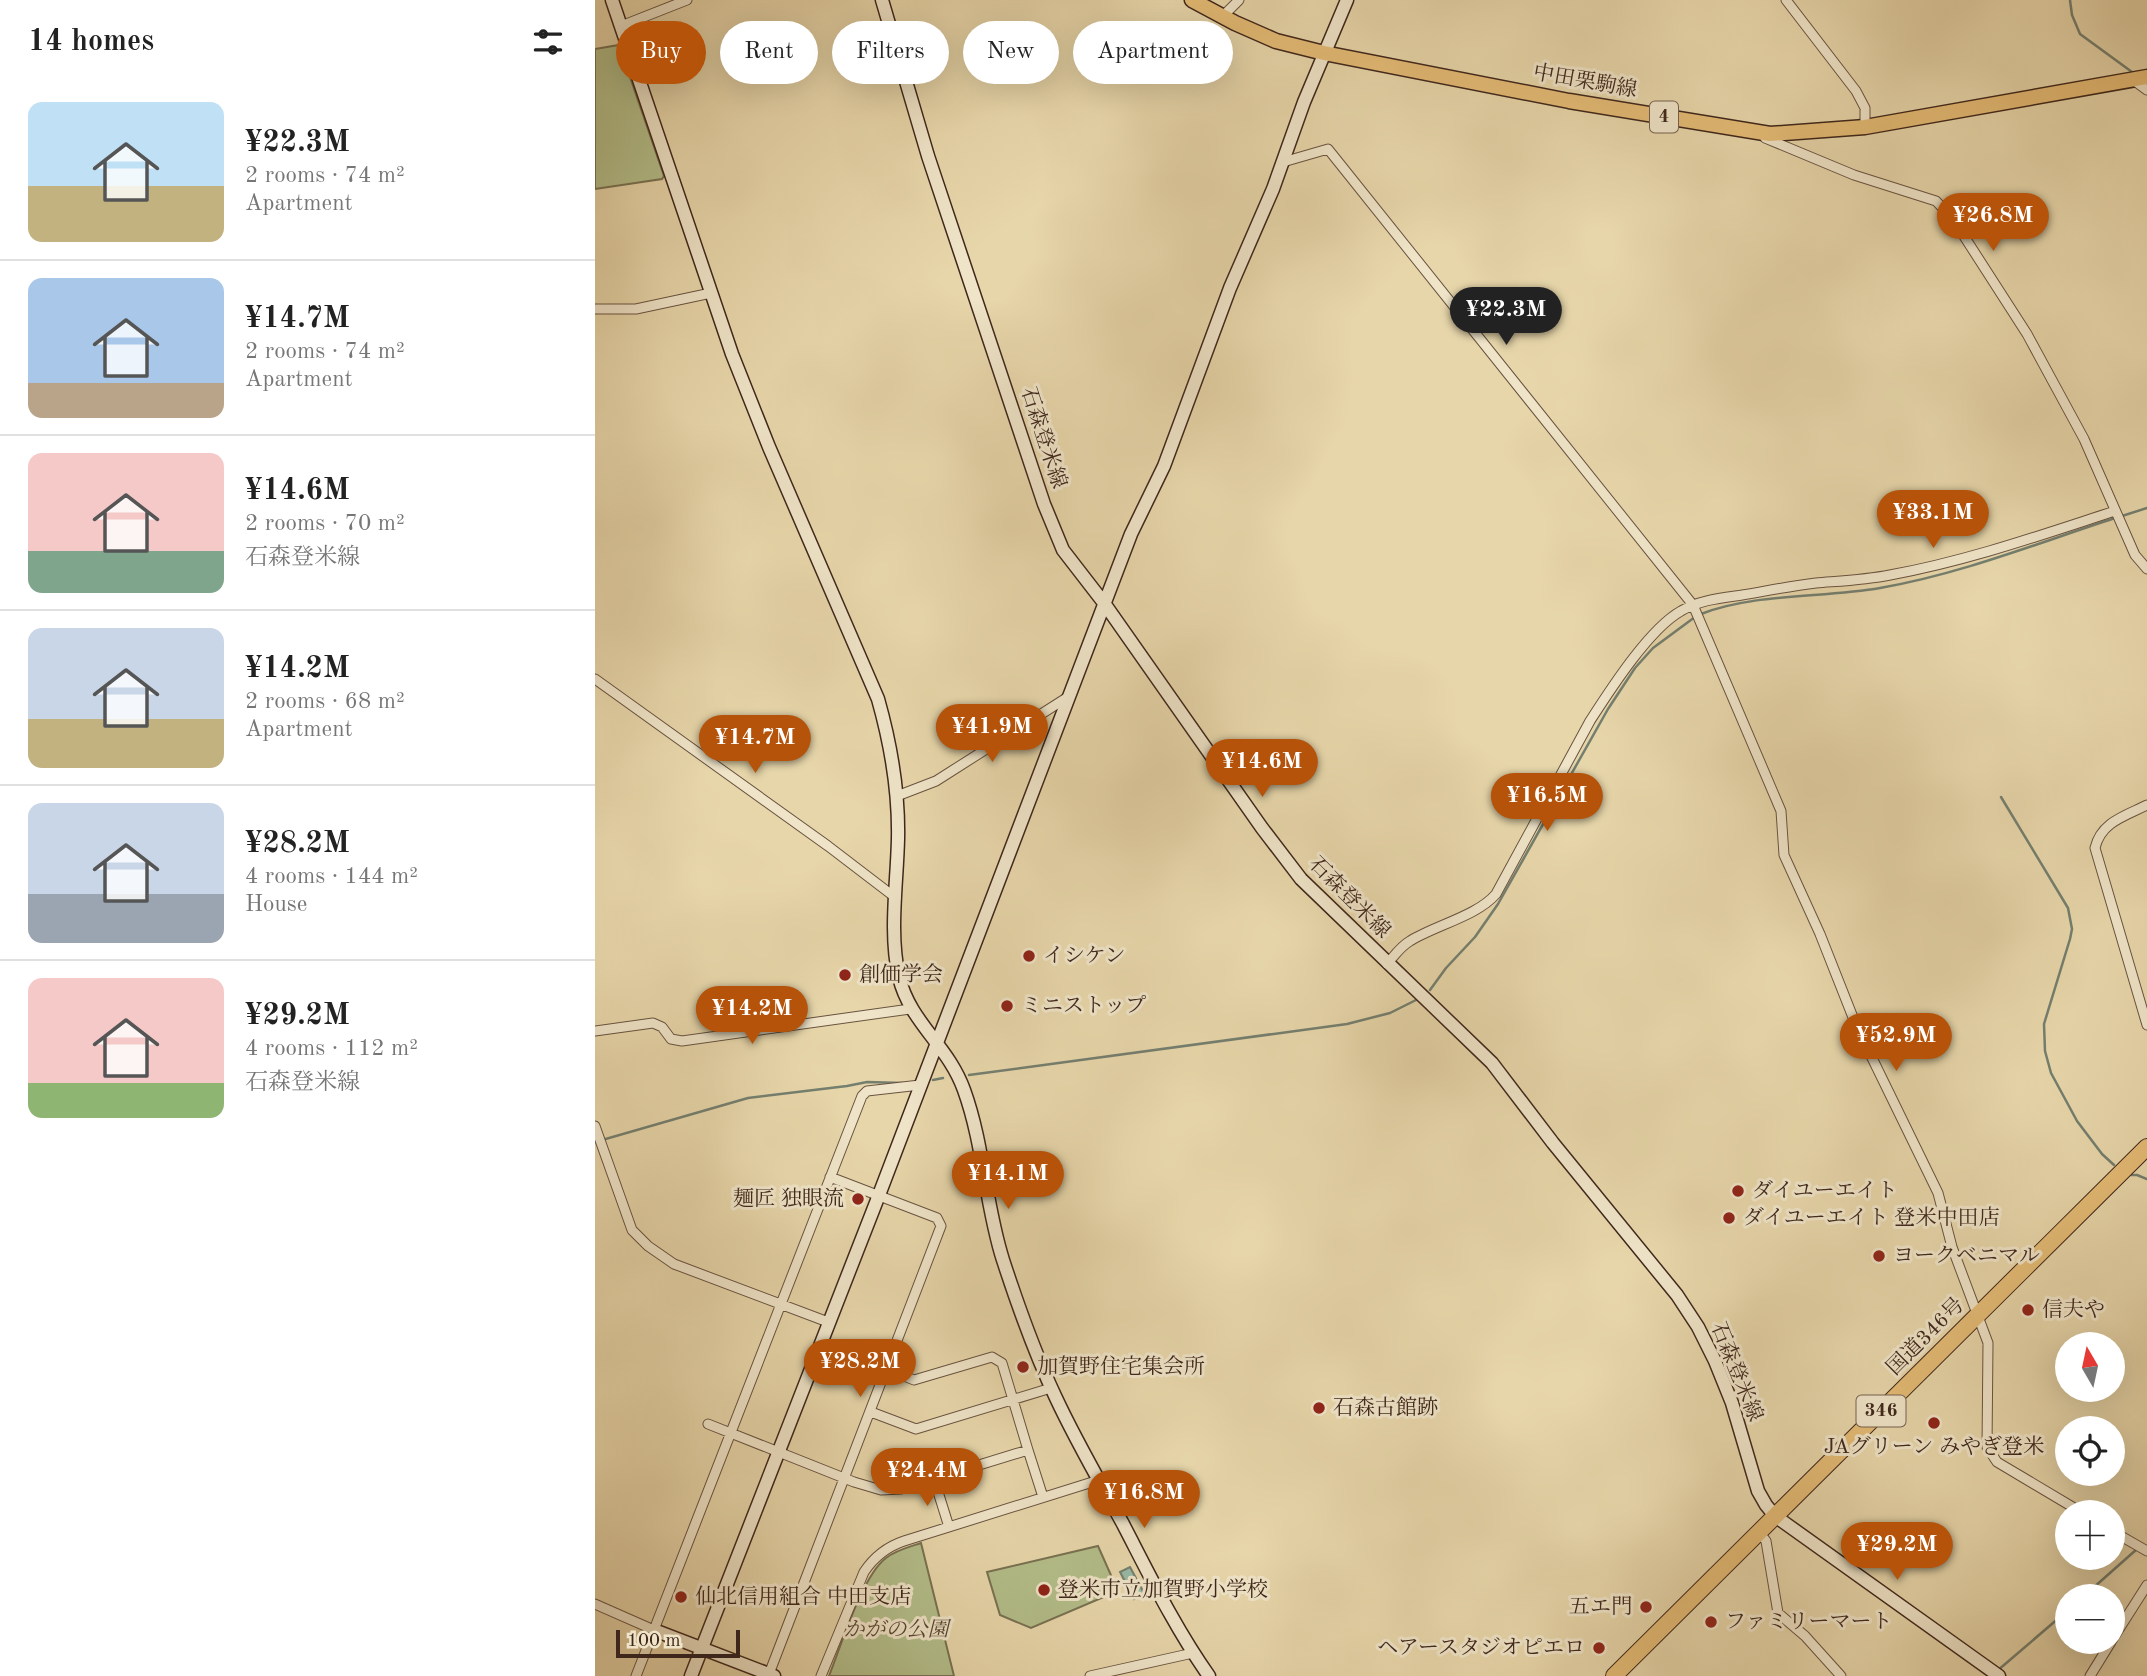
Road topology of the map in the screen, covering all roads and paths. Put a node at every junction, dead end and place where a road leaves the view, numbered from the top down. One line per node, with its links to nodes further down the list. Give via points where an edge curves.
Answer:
1 (612, 0): 9 (street)
2 (687, 0): 10 (street)
3 (882, 0): 22 (street, 石森登米線, via 1053,528 1063,550)
4 (1192, 0): 8 (main road, 中田栗駒線 / 4)
5 (1239, 0): 8 (street)
6 (1347, 0): 11 (street)
7 (1786, 0): 15 (street, via 1856,91 1865,108)
8 (1223, 16): 11 (main road, 中田栗駒線 / 4, via 1276,41)
9 (619, 21)
10 (634, 21)
11 (1324, 53): 16 (main road, 中田栗駒線 / 4, via 1569,102); 17 (street)
12 (2140, 78): 14 (street); 15 (main road, 中田栗駒線 / 4)
13 (641, 84): 18 (street)
14 (2147, 90)
15 (1865, 127): 16 (main road, 中田栗駒線 / 4, via 1770,134)
16 (1747, 131): 20 (street, via 1936,201 1953,219 2027,334 2084,439)
17 (1283, 162): 22 (street, via 1164,466); 23 (street, via 1328,149)
18 (711, 293): 19 (street, via 636,309); 26 (street, via 769,447 878,699)
19 (596, 306)
20 (2115, 512): 21 (street, via 2135,555); 23 (street, via 2021,542 1890,575 1709,600)
21 (2147, 569)
22 (1104, 603): 25 (street); 29 (street, 石森登米線, via 1301,879)
23 (1694, 608): 29 (street, via 1676,613 1661,627 1607,694 1496,894 1482,908 1407,942); 40 (street, via 1780,811 1784,855 1856,1025 1937,1193)
24 (595, 678): 28 (street)
25 (1068, 697): 26 (street, via 936,781); 33 (street)
26 (897, 796): 28 (street)
27 (2147, 805): 31 (street, via 2111,823 2095,848)
28 (896, 898): 30 (street, via 896,960)
29 (1387, 964): 55 (street, 石森登米線, via 1492,1063 1677,1296 1715,1361 1759,1491)
30 (910, 1009): 32 (street, via 682,1041 671,1039 653,1023); 33 (street)
31 (2147, 1025)
32 (595, 1031)
33 (936, 1041): 34 (street); 43 (street, via 964,1090 1003,1259)
34 (920, 1085): 37 (street, via 867,1091 862,1096); 38 (street)
35 (595, 1126): 39 (street, via 632,1230 648,1246 674,1264)
36 (2147, 1147): 40 (highway, 国道346号 / 346)
37 (830, 1177): 38 (street); 39 (street)
38 (879, 1195): 41 (street); 42 (street, via 937,1217 941,1226)
39 (780, 1305): 41 (street); 47 (street)
40 (1977, 1316): 54 (street, via 1989,1343 1987,1447 1997,1462); 55 (highway, 国道346号 / 346)
41 (828, 1322): 49 (street)
42 (887, 1369): 44 (street, via 914,1380 992,1357 1002,1363); 45 (street)
43 (1051, 1388): 44 (street); 52 (street)
44 (1013, 1399): 45 (street, via 916,1429); 48 (street)
45 (871, 1412): 50 (street)
46 (708, 1424): 47 (street)
47 (730, 1433): 49 (street); 63 (street)
48 (1028, 1450): 51 (street); 53 (street)
49 (778, 1451): 50 (street); 64 (street)
50 (845, 1478): 51 (street, via 890,1490); 67 (street)
51 (934, 1479): 56 (street)
52 (1099, 1480): 53 (street); 65 (street)
53 (1043, 1497): 56 (street)
54 (2061, 1500)
55 (1776, 1516): 57 (highway, 国道346号 / 346); 75 (street, 石森登米線)
56 (949, 1527): 70 (street, via 895,1544 869,1565)
57 (1759, 1532): 73 (highway, 国道346号 / 346); 74 (street, via 1766,1541 1778,1613)
58 (2125, 1538): 59 (street)
59 (2147, 1551)
60 (2147, 1585): 62 (street)
61 (595, 1604): 63 (street)
62 (2125, 1620)
63 (655, 1630): 64 (street); 68 (street)
64 (702, 1648): 67 (street); 69 (street)
65 (1193, 1653): 71 (street); 72 (street)
66 (2104, 1654): 76 (street)
67 (772, 1675)
68 (636, 1676)
69 (691, 1676)
70 (821, 1676)
71 (1090, 1676)
72 (1209, 1676)
73 (1614, 1676)
74 (1841, 1676)
75 (1999, 1676)
76 (2090, 1676)

